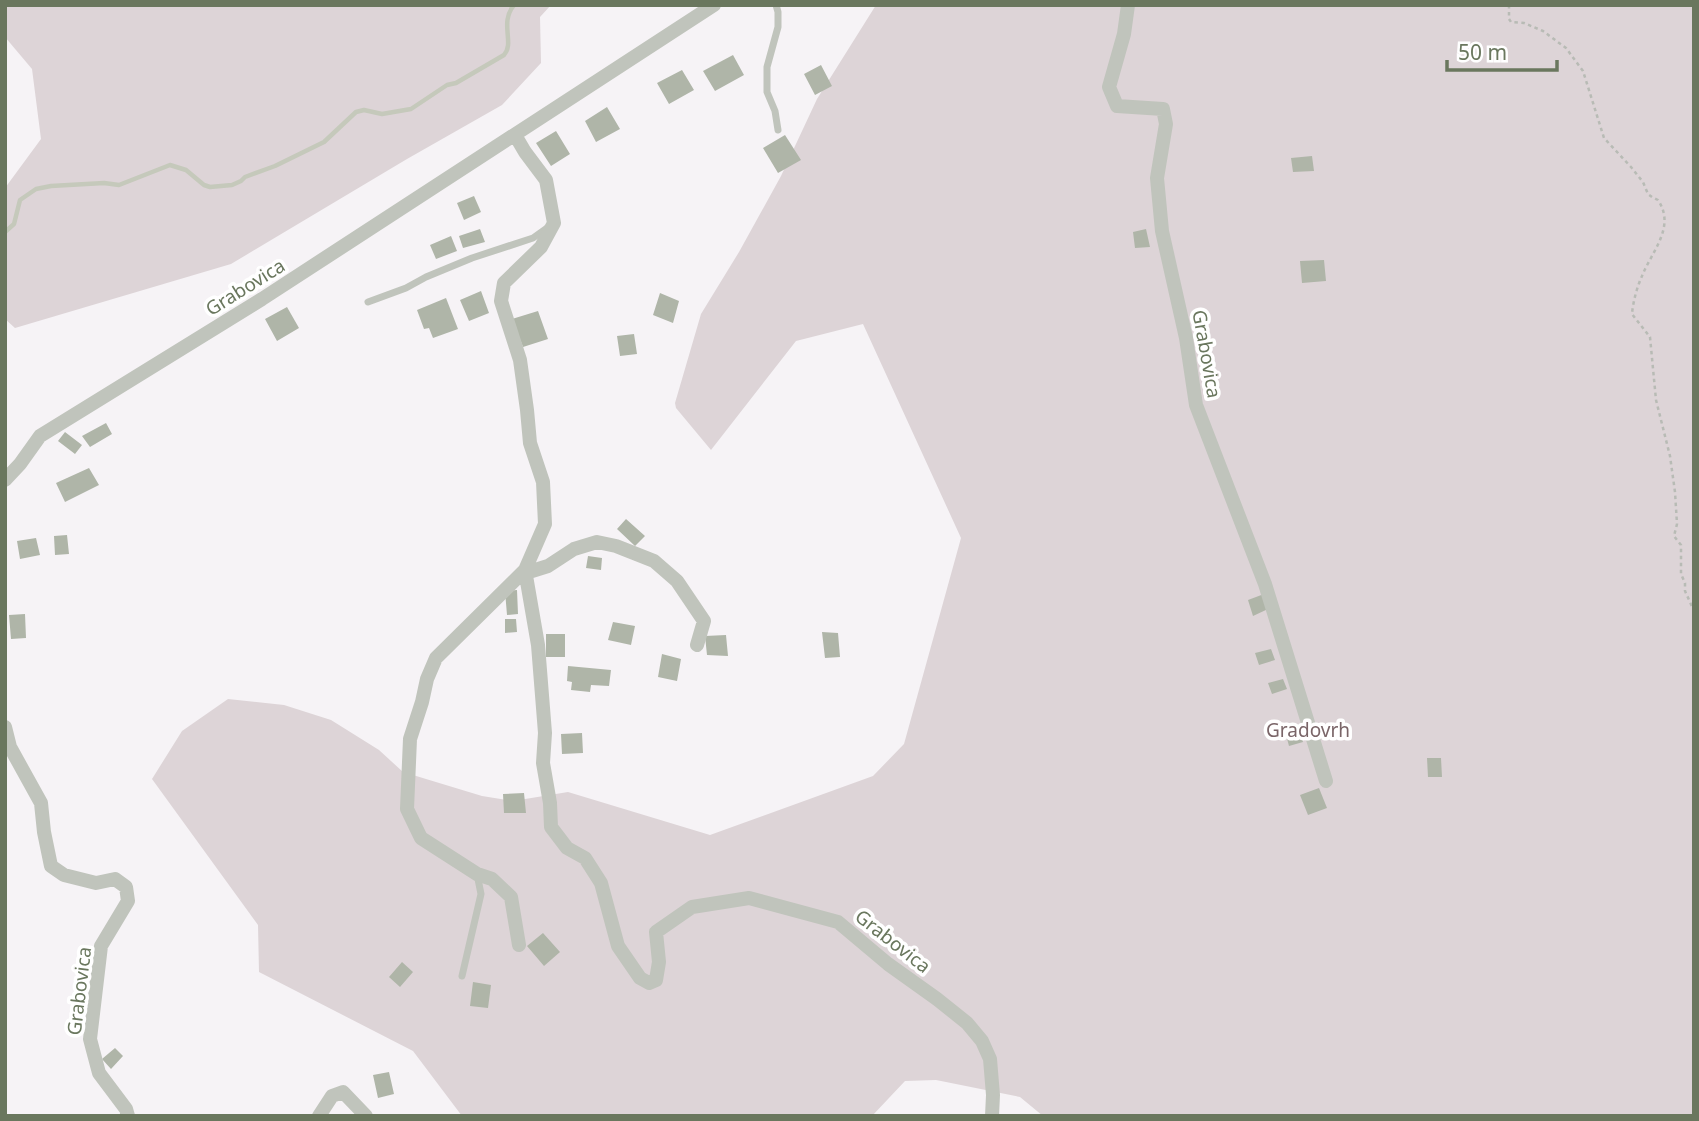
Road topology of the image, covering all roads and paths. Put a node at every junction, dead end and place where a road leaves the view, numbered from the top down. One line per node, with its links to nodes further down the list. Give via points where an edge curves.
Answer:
1 (714, 5): 6 (street, Grabovica)
2 (776, 5): 5 (lane, via 778,27 767,66 767,92)
3 (1128, 5): 14 (street, Grabovica, via 1109,87 1117,106 1163,109 1166,124 1157,178 1162,231 1196,405 1265,584)
4 (1509, 5): 11 (path, via 1511,22 1543,32 1571,54 1583,71 1604,138 1648,194 1658,200 1666,219 1640,281 1632,314 1650,337 1656,400 1675,492 1674,536 1681,545 1681,574)
5 (778, 130)
6 (515, 135): 7 (street, via 546,180); 9 (street, Grabovica, via 40,436)
7 (554, 223): 8 (lane, via 533,238); 10 (street, via 541,247 504,283 501,301 520,360 530,443 543,482 545,524)
8 (368, 302)
9 (5, 480)
10 (525, 570): 12 (street, via 548,566 573,549 597,542 654,561 677,581 704,621); 15 (street, via 436,658 410,739 407,809 421,838); 21 (street, Grabovica, via 538,645 551,827 567,848 585,858 601,883 618,946 640,978 649,983 656,980 656,932 692,907 750,898 838,922 967,1023 982,1041 990,1059)
11 (1694, 611)
12 (697, 645)
13 (5, 727): 18 (street, Grabovica, via 10,747 41,803 51,866 64,875 96,883 115,879 126,887 128,901 101,946 90,1039 99,1073)
14 (1326, 781)
15 (477, 874): 16 (street, via 492,879 511,897); 17 (lane, via 481,894)
16 (519, 945)
17 (462, 976)
18 (128, 1116)
19 (319, 1116): 20 (street, via 332,1096 343,1093)
20 (366, 1116)
21 (992, 1116)

